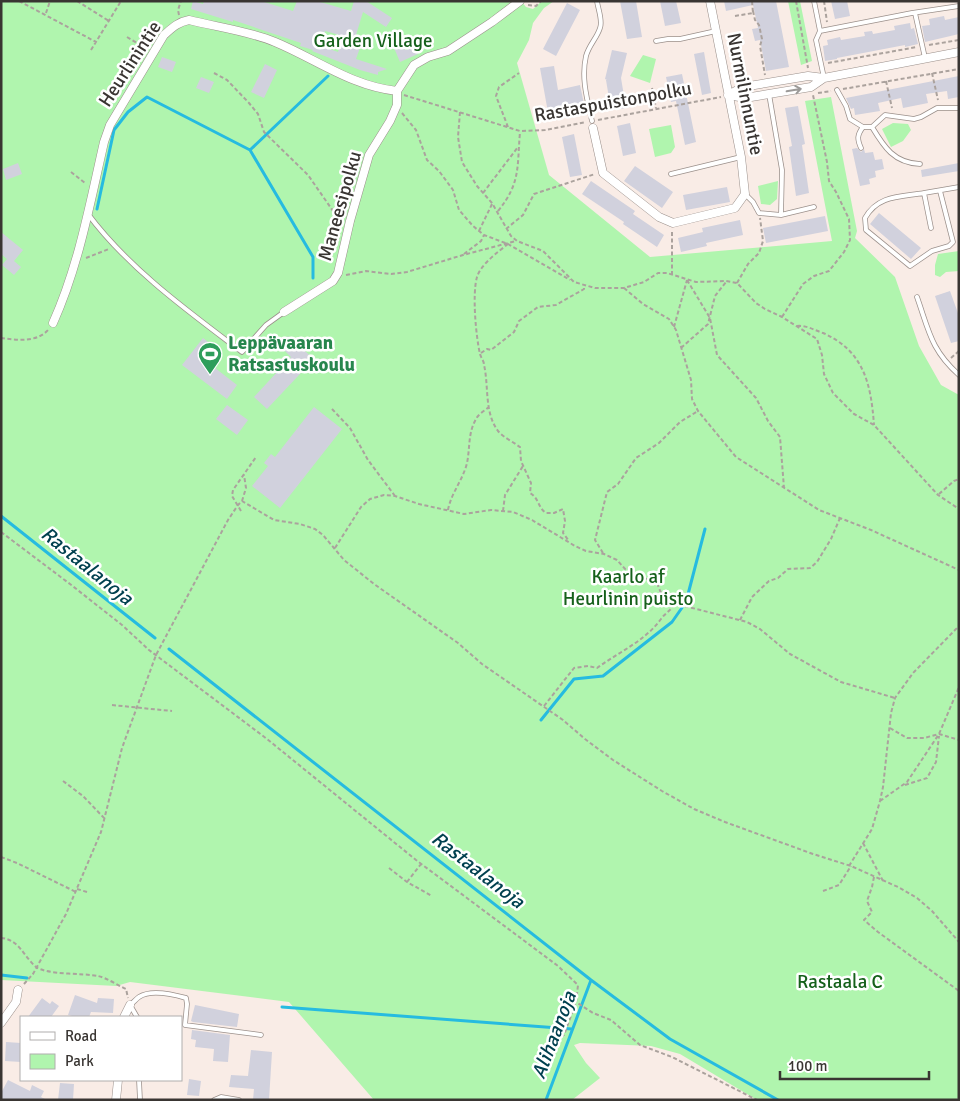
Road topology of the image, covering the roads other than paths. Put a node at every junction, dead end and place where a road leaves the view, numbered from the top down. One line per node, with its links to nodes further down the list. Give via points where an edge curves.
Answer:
1 (520, 1): 14 (street, via 448,50 414,65)
2 (597, 1): 18 (lane, via 600,29 586,56 584,72)
3 (710, 1): 7 (street, Nurmilinnuntie)
4 (814, 1): 8 (lane)
5 (959, 6): 6 (lane)
6 (916, 13): 8 (lane); 11 (lane)
7 (716, 31): 9 (lane); 16 (street, Nurmilinnuntie)
8 (820, 31): 12 (lane, via 816,40)
9 (656, 41)
10 (959, 52): 11 (street)
11 (926, 58): 12 (street)
12 (824, 78): 15 (street, one-way to 12, via 811,87); 16 (street, via 808,76 743,87)
13 (837, 90): 19 (lane, via 850,119)
14 (396, 91): 30 (street, Heurlinintie, via 341,75 275,42 189,20 181,22 164,35 110,125); 34 (street, Maneesipolku, via 397,105 369,155 338,272 332,281)
15 (769, 94): 16 (street, via 745,98); 31 (lane, via 782,170)
16 (725, 96): 22 (street, Nurmilinnuntie)
17 (959, 108): 20 (lane, via 940,108 914,118 885,115)
18 (592, 125): 28 (street, via 603,173 659,217 671,222 735,208)
19 (863, 127): 20 (lane); 21 (lane, via 858,135)
20 (872, 127): 23 (lane, via 898,160)
21 (861, 148)
22 (741, 158): 24 (lane); 28 (street, Nurmilinnuntie)
23 (920, 164)
24 (671, 174)
25 (959, 187): 26 (lane)
26 (940, 190): 27 (lane); 27 (lane, via 953,242 910,266 866,230 865,218 882,201)
27 (924, 193): 32 (lane)
28 (745, 194): 31 (lane, via 759,214)
29 (814, 207): 31 (lane)
30 (88, 214): 34 (lane, Maneesipolku, via 114,247 186,311 242,352 266,325); 35 (street, Heurlinintie, via 62,305)
31 (781, 214)
32 (931, 228)
33 (917, 297): 36 (lane, via 934,348)
34 (284, 312)
35 (53, 323)
36 (959, 375)
37 (18, 990): 41 (street, via 16,1002)
38 (130, 1005): 39 (street); 40 (lane); 42 (lane, via 139,996 150,993 174,995 186,998 185,1025)
39 (124, 1016)
40 (136, 1016)
41 (1, 1023)
42 (261, 1035)
43 (118, 1081): 45 (street)
44 (139, 1081): 46 (lane)
45 (116, 1100)
46 (140, 1100)
47 (214, 1100): 48 (lane, via 221,1097)
48 (239, 1100)

